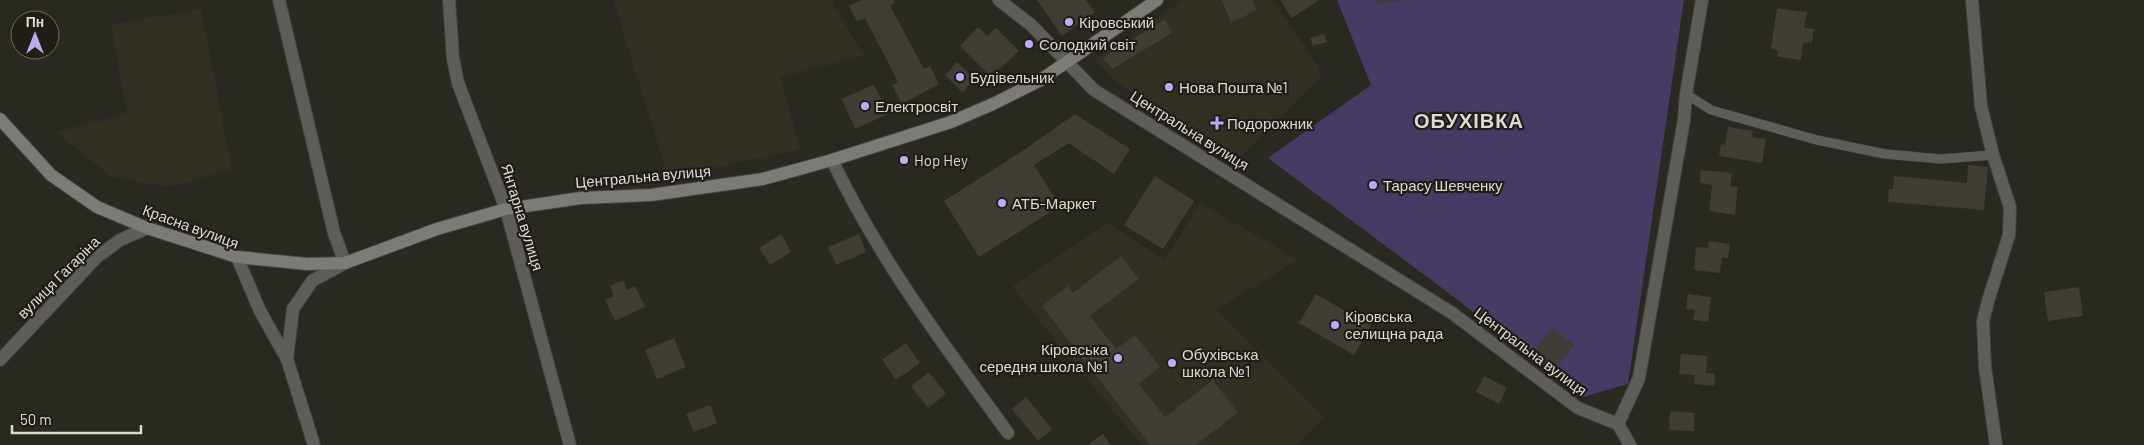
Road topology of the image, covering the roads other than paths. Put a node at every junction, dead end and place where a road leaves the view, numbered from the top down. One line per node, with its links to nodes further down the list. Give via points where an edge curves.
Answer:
1 (279, 0): 15 (street, via 334,233)
2 (449, 0): 12 (street, Янтарна вулиця, via 458,84)
3 (999, 0): 7 (street)
4 (1157, 0): 7 (street, Центральна вулиця)
5 (1702, 0): 8 (street)
6 (1972, 0): 10 (street, via 1981,106)
7 (1067, 60): 11 (street, Центральна вулиця, via 1039,81 951,122); 18 (street, Центральна вулиця, via 1094,90 1452,313 1578,408)
8 (1686, 94): 10 (lane, via 1711,110 1817,140 1885,154 1941,159); 18 (street, via 1639,378)
9 (0, 119): 13 (street, Красна вулиця, via 51,176 97,207)
10 (1993, 155): 23 (street, via 2010,207 2009,235 1983,321 1985,367)
11 (832, 160): 12 (street, Центральна вулиця, via 763,179 651,195 581,198); 19 (street, via 854,206 900,283)
12 (506, 208): 15 (street, Центральна вулиця); 21 (street, Янтарна вулиця)
13 (147, 228): 14 (street, Красна вулиця); 17 (street, вулиця Гагаріна, via 120,240 97,257)
14 (238, 257): 15 (street, Центральна вулиця, via 307,264); 16 (street, Красна вулиця, via 260,311)
15 (345, 262): 16 (street, via 312,281 293,308)
16 (287, 358): 20 (street, Красна вулиця)
17 (0, 360)
18 (1618, 424): 22 (street)
19 (1008, 433)
20 (314, 445)
21 (570, 445)
22 (1630, 445)
23 (1996, 445)

